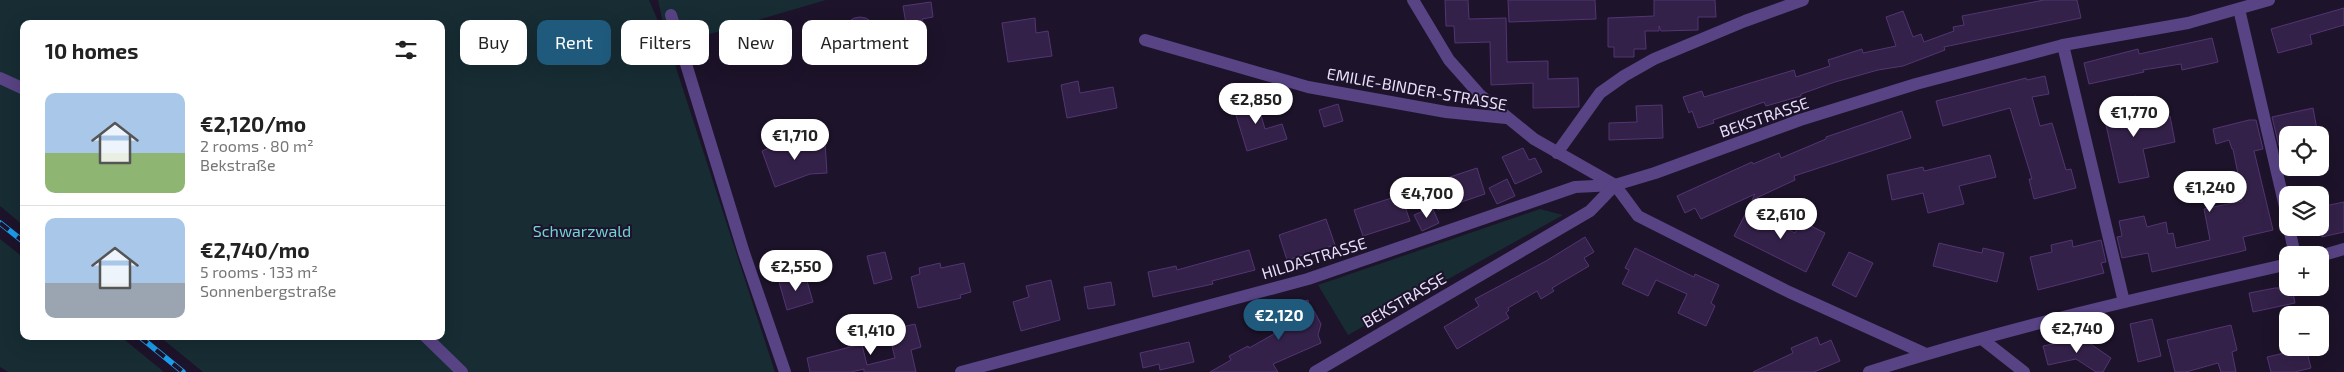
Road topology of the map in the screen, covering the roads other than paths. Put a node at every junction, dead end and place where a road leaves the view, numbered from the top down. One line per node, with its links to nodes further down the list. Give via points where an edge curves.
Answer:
1 (1413, 0): 10 (street, via 1450,60 1480,95)
2 (1803, 0): 11 (street, via 1654,59 1624,76 1600,93)
3 (2269, 0): 4 (street, BEKSTRASSE)
4 (2239, 8): 7 (street, BEKSTRASSE, via 2188,23); 13 (street)
5 (671, 15): 22 (street, via 744,253)
6 (1145, 40): 10 (street, EMILIE-BINDER-STRASSE, via 1308,87 1446,112)
7 (2063, 45): 12 (street, BEKSTRASSE, via 1916,84 1800,120); 17 (street)
8 (0, 78): 9 (street)
9 (20, 87)
10 (1506, 118): 11 (street, EMILIE-BINDER-STRASSE)
11 (1557, 153): 12 (street, EMILIE-BINDER-STRASSE)
12 (1615, 185): 20 (street, EMILIE-BINDER-STRASSE, via 1638,216 1789,292); 23 (street, HILDASTRASSE, via 1575,187 1308,279); 24 (street, BEKSTRASSE, via 1590,211)
13 (2280, 186)
14 (2344, 249): 15 (street)
15 (2329, 253)
16 (2279, 266): 17 (street)
17 (2124, 302): 18 (street)
18 (1982, 339): 20 (street); 26 (street)
19 (429, 340): 21 (street)
20 (1926, 354): 25 (street)
21 (462, 372)
22 (785, 372)
23 (961, 372)
24 (1315, 372)
25 (1869, 372)
26 (2024, 372)

